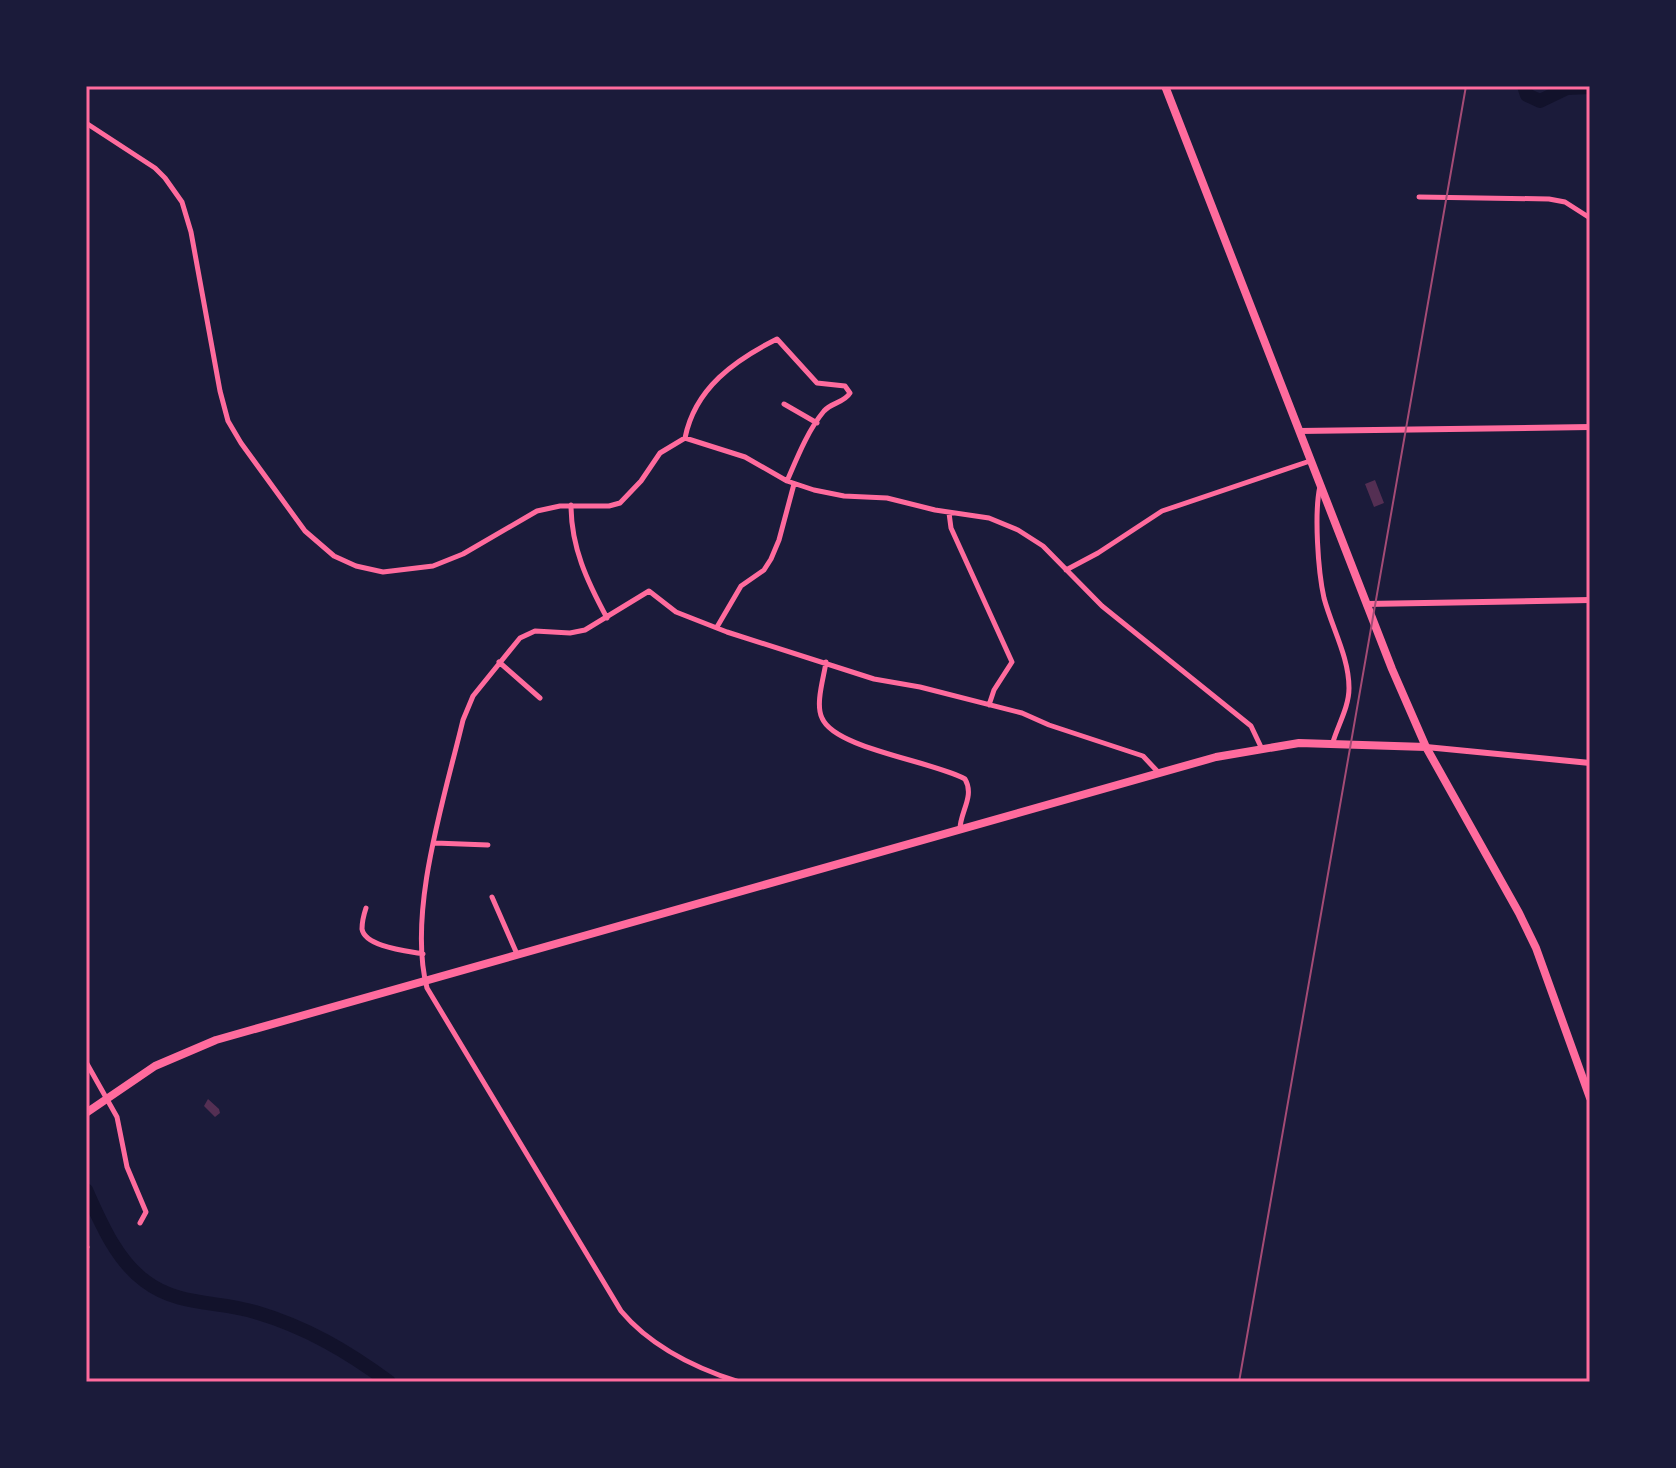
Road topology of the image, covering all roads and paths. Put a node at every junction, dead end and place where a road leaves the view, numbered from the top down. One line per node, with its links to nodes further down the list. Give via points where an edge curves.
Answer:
1 (1165, 86): 8 (main road)
2 (86, 123): 14 (street, via 155,168 182,202 228,421 294,517 324,550 373,570 422,569 463,554 527,515)
3 (1419, 197): 4 (street, via 1549,199 1565,202)
4 (1590, 218)
5 (784, 404): 6 (street)
6 (817, 423): 9 (street, via 828,407 849,397 849,390 817,383 777,339 720,375 697,407); 11 (street)
7 (1590, 427): 8 (street)
8 (1299, 431): 10 (main road)
9 (685, 438): 11 (street, via 745,457); 14 (street, via 660,453 620,503)
10 (1310, 461): 13 (main road); 16 (street, via 1162,511)
11 (787, 481): 12 (street)
12 (794, 484): 15 (street); 20 (street, via 771,559 741,586)
13 (1320, 485): 18 (main road); 25 (street, via 1322,583 1349,689)
14 (571, 505): 19 (street, via 578,559)
15 (949, 513): 16 (street, via 1007,524 1043,546); 24 (street, via 1012,662)
16 (1066, 570): 26 (street, via 1102,606 1251,726)
17 (1590, 600): 18 (street)
18 (1366, 604): 27 (main road)
19 (607, 618): 20 (street, via 649,591 676,612); 21 (street, via 578,633 526,634)
20 (717, 627): 22 (street)
21 (499, 662): 23 (street); 31 (street, via 469,702)
22 (826, 662): 24 (street, via 874,679); 30 (street, via 823,722 848,741 965,779 969,795)
23 (540, 698)
24 (989, 705): 29 (street, via 1143,756)
25 (1333, 742): 26 (main road); 27 (main road)
26 (1261, 747): 29 (main road)
27 (1426, 747): 28 (street); 39 (main road, via 1536,948)
28 (1590, 763)
29 (1158, 773): 30 (main road)
30 (960, 829): 36 (main road)
31 (435, 843): 32 (street); 35 (street, via 424,904)
32 (488, 845)
33 (492, 897): 36 (street)
34 (366, 908): 35 (street, via 362,929 368,939)
35 (423, 954): 37 (street)
36 (518, 955): 37 (main road)
37 (425, 982): 40 (main road, via 196,1047 155,1066); 43 (street, via 621,1311 673,1354)
38 (86, 1062): 40 (street)
39 (1590, 1098)
40 (106, 1099): 41 (main road); 42 (street, via 117,1117 127,1167 146,1212)
41 (86, 1113)
42 (140, 1223)
43 (739, 1382)

